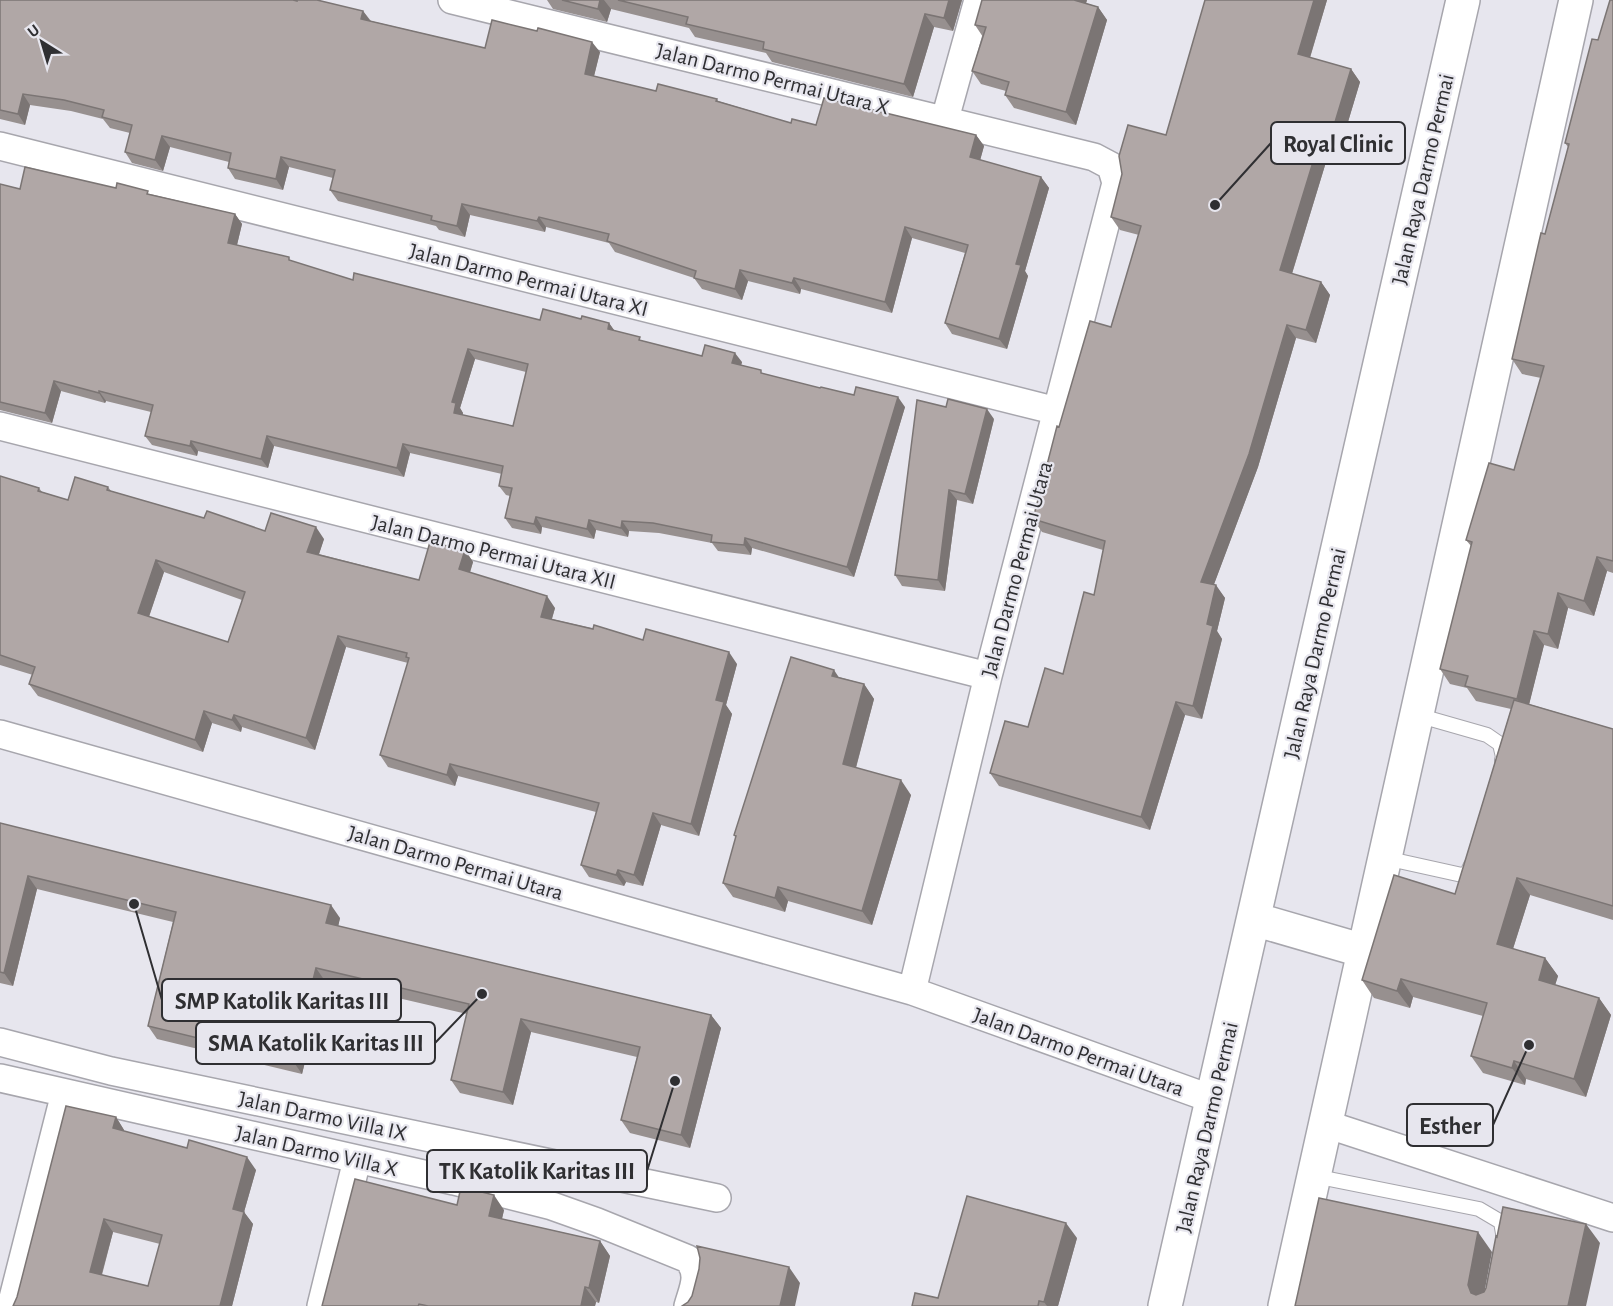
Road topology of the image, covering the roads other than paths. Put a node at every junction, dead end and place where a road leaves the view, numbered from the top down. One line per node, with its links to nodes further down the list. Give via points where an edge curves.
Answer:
1 (452, 0): 5 (street, Jalan Darmo Permai Utara X)
2 (978, 0): 5 (street)
3 (1463, 0): 16 (street, Jalan Raya Darmo Permai)
4 (1576, 0): 11 (street)
5 (945, 119): 7 (street, Jalan Darmo Permai Utara X)
6 (0, 146): 8 (street, Jalan Darmo Permai Utara XI)
7 (1094, 157): 8 (street, Jalan Darmo Permai Utara, via 1111,166 1116,183)
8 (1057, 411): 10 (street, Jalan Darmo Permai Utara)
9 (0, 426): 10 (street, Jalan Darmo Permai Utara XII)
10 (988, 676): 18 (street, Jalan Darmo Permai Utara)
11 (1417, 715): 13 (lane, via 1486,735 1500,744 1503,756); 15 (street)
12 (0, 734): 18 (street, Jalan Darmo Permai Utara)
13 (1497, 778)
14 (1474, 855): 15 (lane, via 1467,873 1462,875)
15 (1385, 858): 17 (street)
16 (1254, 919): 17 (street); 22 (street, Jalan Raya Darmo Permai)
17 (1364, 951): 23 (street)
18 (912, 991): 22 (street, Jalan Darmo Permai Utara)
19 (0, 1042): 26 (street, Jalan Darmo Villa IX, via 111,1071)
20 (0, 1078): 21 (street, Jalan Darmo Villa X)
21 (65, 1093): 24 (street, Jalan Darmo Villa X); 29 (street)
22 (1212, 1099): 32 (street, Jalan Raya Darmo Permai)
23 (1326, 1122): 25 (street); 27 (street)
24 (357, 1160): 30 (street); 31 (street, Jalan Darmo Villa X, via 552,1206 688,1259 696,1278)
25 (1324, 1179): 28 (lane, via 1479,1209 1501,1222); 33 (street); 34 (lane)
26 (717, 1198)
27 (1613, 1218)
28 (1502, 1248)
29 (11, 1306)
30 (321, 1306)
31 (688, 1306)
32 (1165, 1306)
33 (1285, 1306)
34 (1296, 1306)

